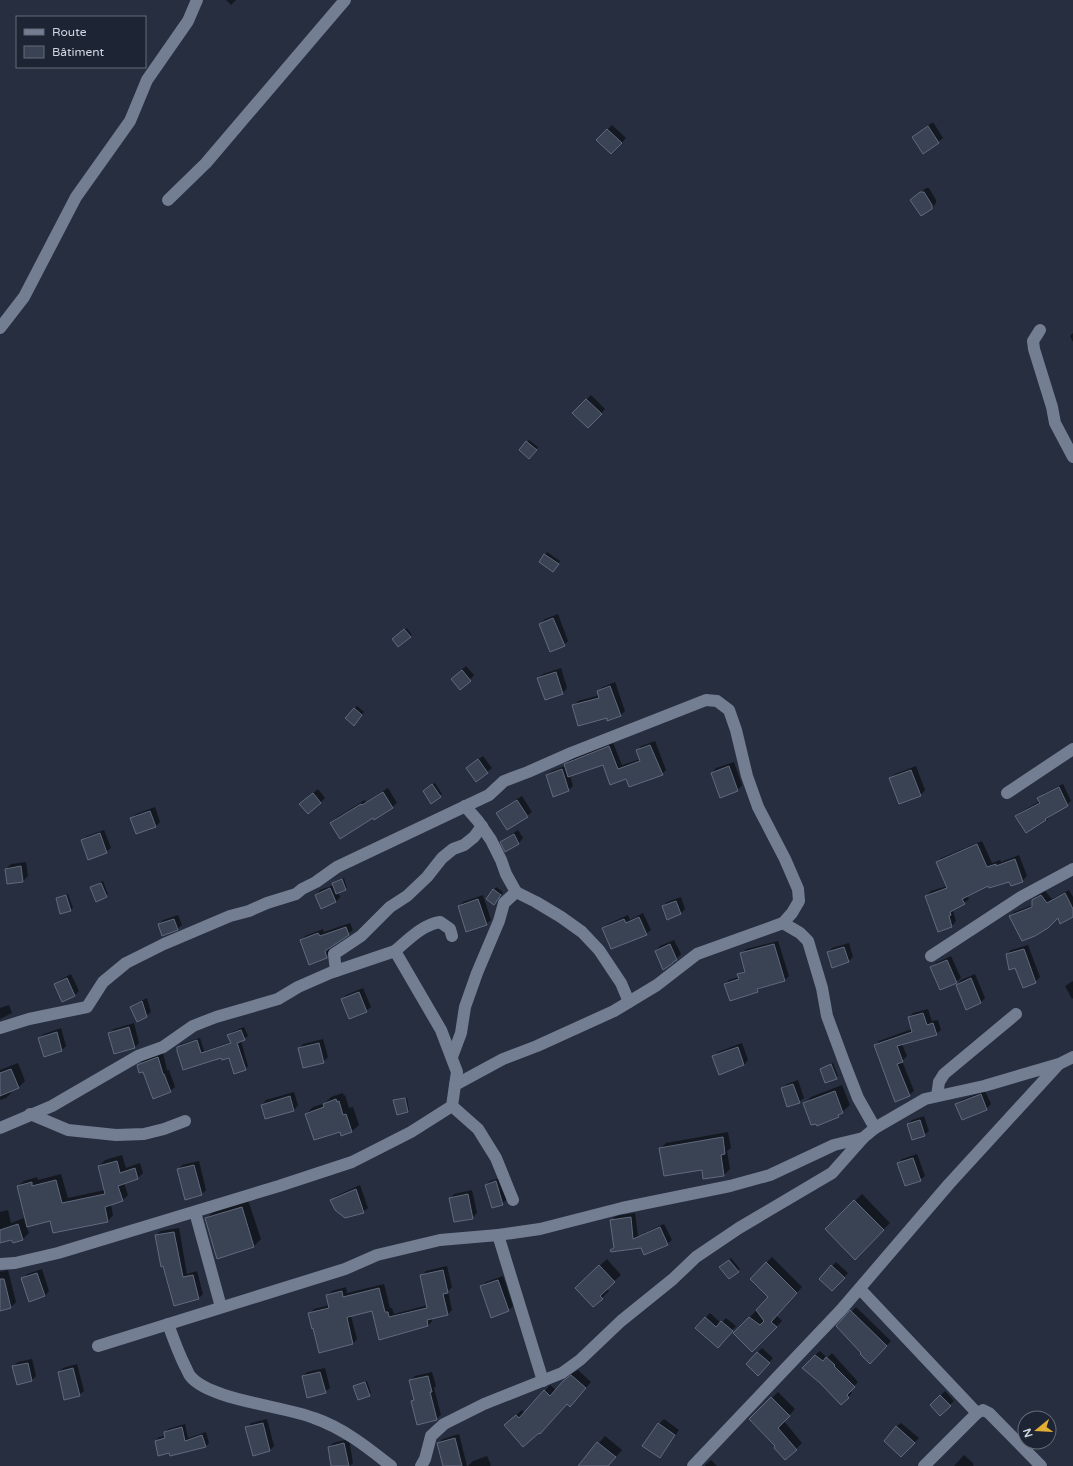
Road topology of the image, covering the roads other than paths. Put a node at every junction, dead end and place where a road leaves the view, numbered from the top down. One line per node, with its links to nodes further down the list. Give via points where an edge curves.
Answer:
1 (197, 0): 4 (street, via 188,20 147,80 130,122 76,197 24,297)
2 (345, 0): 3 (street, via 206,163)
3 (168, 200)
4 (0, 328)
5 (1040, 330): 6 (street, via 1033,341 1034,349 1056,423)
6 (1073, 457)
7 (1073, 749): 8 (street)
8 (1007, 793)
9 (465, 806): 10 (street); 13 (street, via 489,795 504,781 571,753 706,700 717,701 729,710 758,807 798,889 799,901); 20 (street, via 337,867 296,894 230,916 126,963 103,982 87,1007)
10 (482, 826): 12 (street); 17 (street, via 464,845 453,849 442,858 427,877 407,896 390,907 361,936 334,954)
11 (1073, 870): 16 (street, via 1021,897)
12 (516, 892): 18 (street, via 582,932 599,950 621,983); 21 (street, via 504,903 500,921 465,1007)
13 (784, 923): 18 (street, via 697,954 657,985); 30 (street, via 800,932 808,941 828,1016 844,1062 858,1098)
14 (452, 936): 15 (street, via 450,929 440,922 431,923)
15 (395, 951): 17 (street); 21 (street, via 441,1030)
16 (931, 956)
17 (336, 971): 27 (street, via 298,987 278,999 193,1026 163,1047 138,1056 52,1106)
18 (629, 1002): 24 (street, via 593,1021 503,1059)
19 (1016, 1014): 25 (street, via 944,1074 939,1082)
20 (0, 1028)
21 (452, 1057): 24 (street, via 457,1072)
22 (1073, 1057): 23 (street)
23 (1059, 1064): 25 (street, via 984,1086); 36 (street, via 949,1184)
24 (455, 1085): 26 (street)
25 (937, 1096): 30 (street, via 925,1099)
26 (452, 1106): 32 (street, via 478,1129 493,1152); 33 (street, via 411,1132 352,1162)
27 (30, 1114): 28 (street, via 68,1130 116,1135 144,1134); 29 (street)
28 (185, 1121)
29 (0, 1128)
30 (875, 1128): 31 (street)
31 (863, 1138): 34 (street, via 834,1145 770,1175 730,1186 622,1208 540,1229); 40 (street, via 832,1173 739,1228 696,1257 580,1360 562,1373)
32 (513, 1200)
33 (195, 1212): 35 (street, via 58,1253 15,1264); 37 (street)
34 (498, 1235): 37 (street, via 440,1240 377,1255 345,1269); 40 (street)
35 (0, 1264)
36 (860, 1289): 41 (street); 44 (street)
37 (221, 1307): 38 (street)
38 (168, 1324): 39 (street); 43 (street, via 177,1351 191,1377 207,1388 312,1417 336,1427)
39 (98, 1346)
40 (543, 1381): 42 (street, via 484,1404 444,1424 432,1436)
41 (977, 1413): 45 (street); 46 (street, via 983,1410 989,1413)
42 (424, 1464)
43 (391, 1466)
44 (693, 1466)
45 (924, 1466)
46 (1041, 1466)

